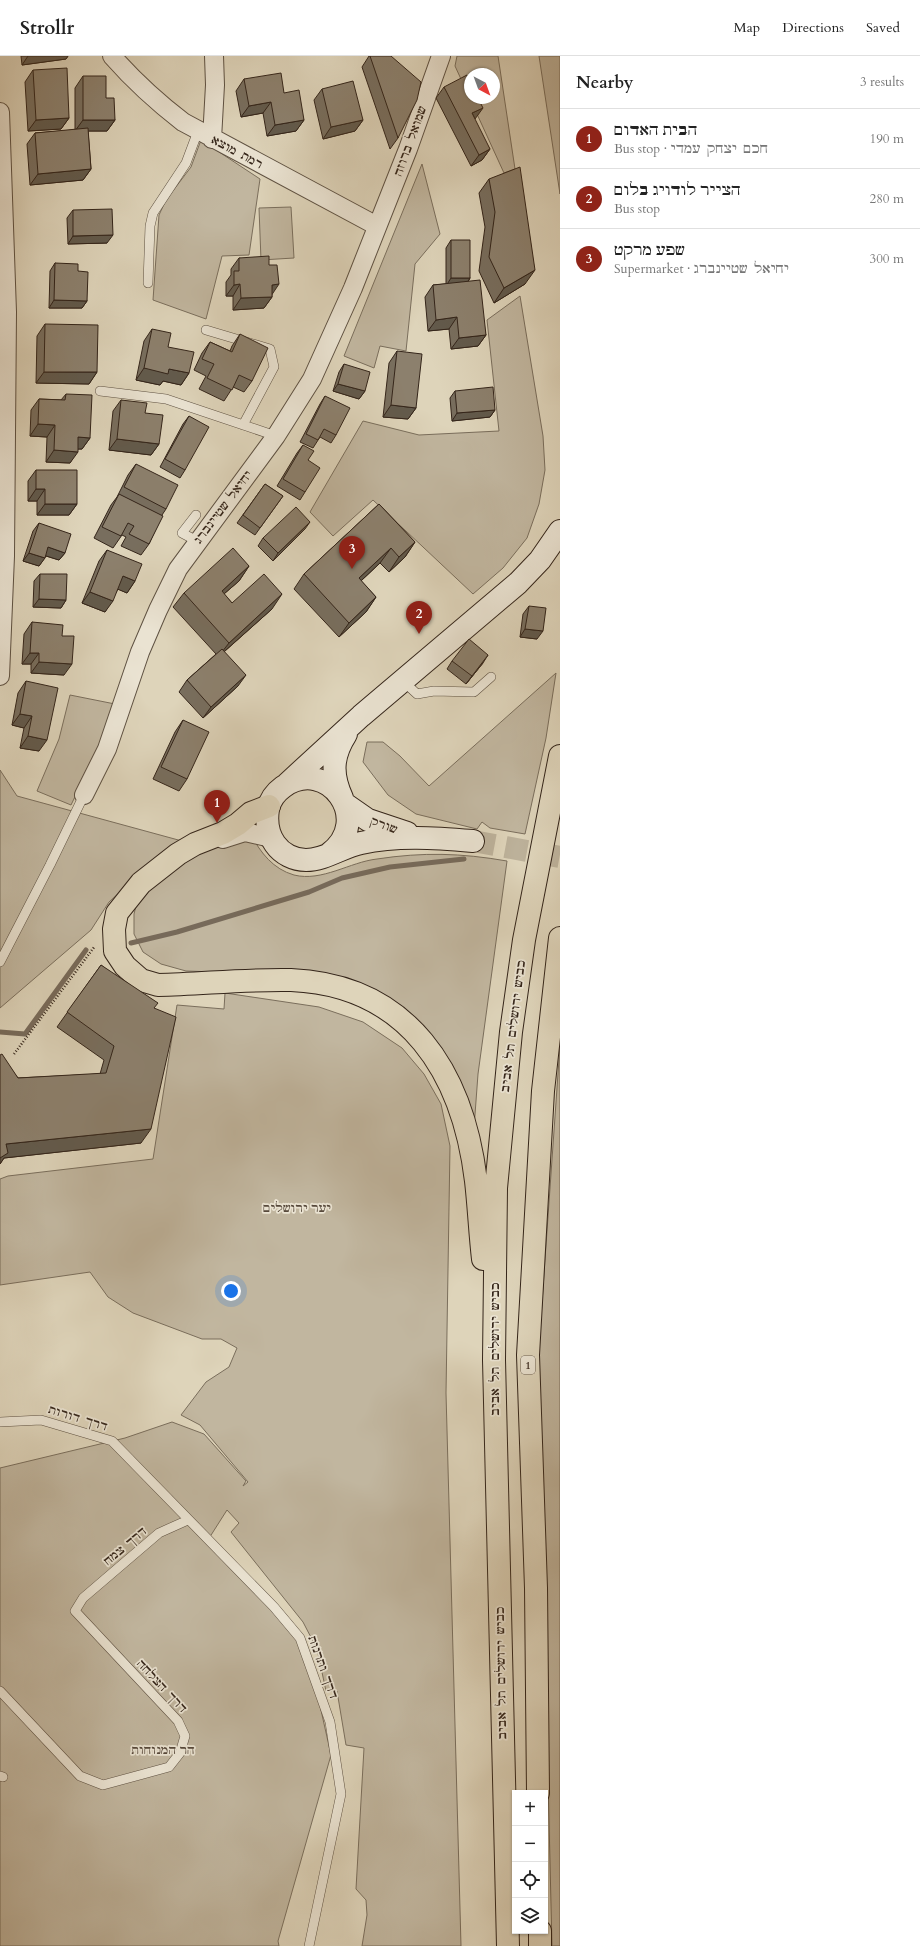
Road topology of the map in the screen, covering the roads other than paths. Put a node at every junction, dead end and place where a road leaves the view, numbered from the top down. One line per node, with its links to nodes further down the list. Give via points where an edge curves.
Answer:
1 (112, 56): 5 (street, רמת מוצא, via 159,104)
2 (214, 56): 5 (street, via 215,85)
3 (441, 56): 7 (street, שמואל ברוזה)
4 (0, 112): 6 (street)
5 (205, 135): 7 (street, רמת מוצא); 8 (lane, via 153,213 150,226)
6 (0, 137): 13 (street, via 7,312)
7 (377, 226): 12 (street, יחיאל שטיינברג, via 353,288 312,379)
8 (148, 283)
9 (206, 330): 11 (lane, via 270,349 273,356 274,367)
10 (100, 391): 11 (lane, via 166,399)
11 (244, 425): 12 (lane)
12 (276, 436): 16 (street, יחיאל שטיינברג)
13 (3, 492): 17 (street, via 5,556)
14 (196, 515): 16 (lane, via 182,533)
15 (560, 531): 19 (main road, via 540,560 518,583)
16 (197, 541): 23 (street, יחיאל שטיינברג, via 178,569 158,610 140,652 107,749)
17 (0, 676)
18 (491, 677): 19 (lane, via 474,692 434,691 417,694)
19 (403, 681): 20 (main road)
20 (361, 716): 22 (main road); 24 (main road, via 345,736 335,757 334,779)
21 (560, 756): 33 (highway, כביש ירושלים תל אביב, via 524,940 511,1032 496,1188)
22 (286, 785): 24 (main road, via 304,779 317,780 328,785); 25 (main road)
23 (84, 795): 31 (lane)
24 (343, 801): 27 (main road, שורק, via 360,816 376,824); 29 (main road, via 348,816 347,829 342,841)
25 (269, 806): 26 (main road, via 267,820); 32 (highway, via 251,814 224,833 195,844 178,854 142,883 117,913 114,929 115,951 125,966)
26 (271, 838): 29 (main road, via 282,852 293,858 311,860); 32 (street, via 245,832 208,843 184,857 138,895 124,917 122,940 131,960 141,972)
27 (428, 838): 28 (main road); 29 (main road, via 359,843)
28 (473, 841)
29 (329, 854)
30 (560, 938): 38 (highway, 1, via 543,1091 528,1355 536,1588)
31 (0, 962)
32 (141, 980): 33 (highway, via 158,985 291,980 324,984 355,992 380,1003 404,1020 441,1066 466,1133 476,1180)
33 (494, 1360): 41 (highway, כביש ירושלים תל אביב)
34 (0, 1422): 35 (lane, דרך דורות, via 41,1420 112,1441)
35 (188, 1520): 36 (lane, דרך צמח, via 160,1533); 40 (lane, דרך ותרנות, via 274,1607 300,1638 330,1722 341,1794)
36 (83, 1598): 37 (lane, דרך הצלחה, via 75,1611 178,1721 185,1736 180,1753 169,1767 103,1785 80,1776)
37 (0, 1691)
38 (538, 1790)
39 (540, 1934): 42 (highway)
40 (309, 1946)
41 (508, 1946)
42 (540, 1946)

